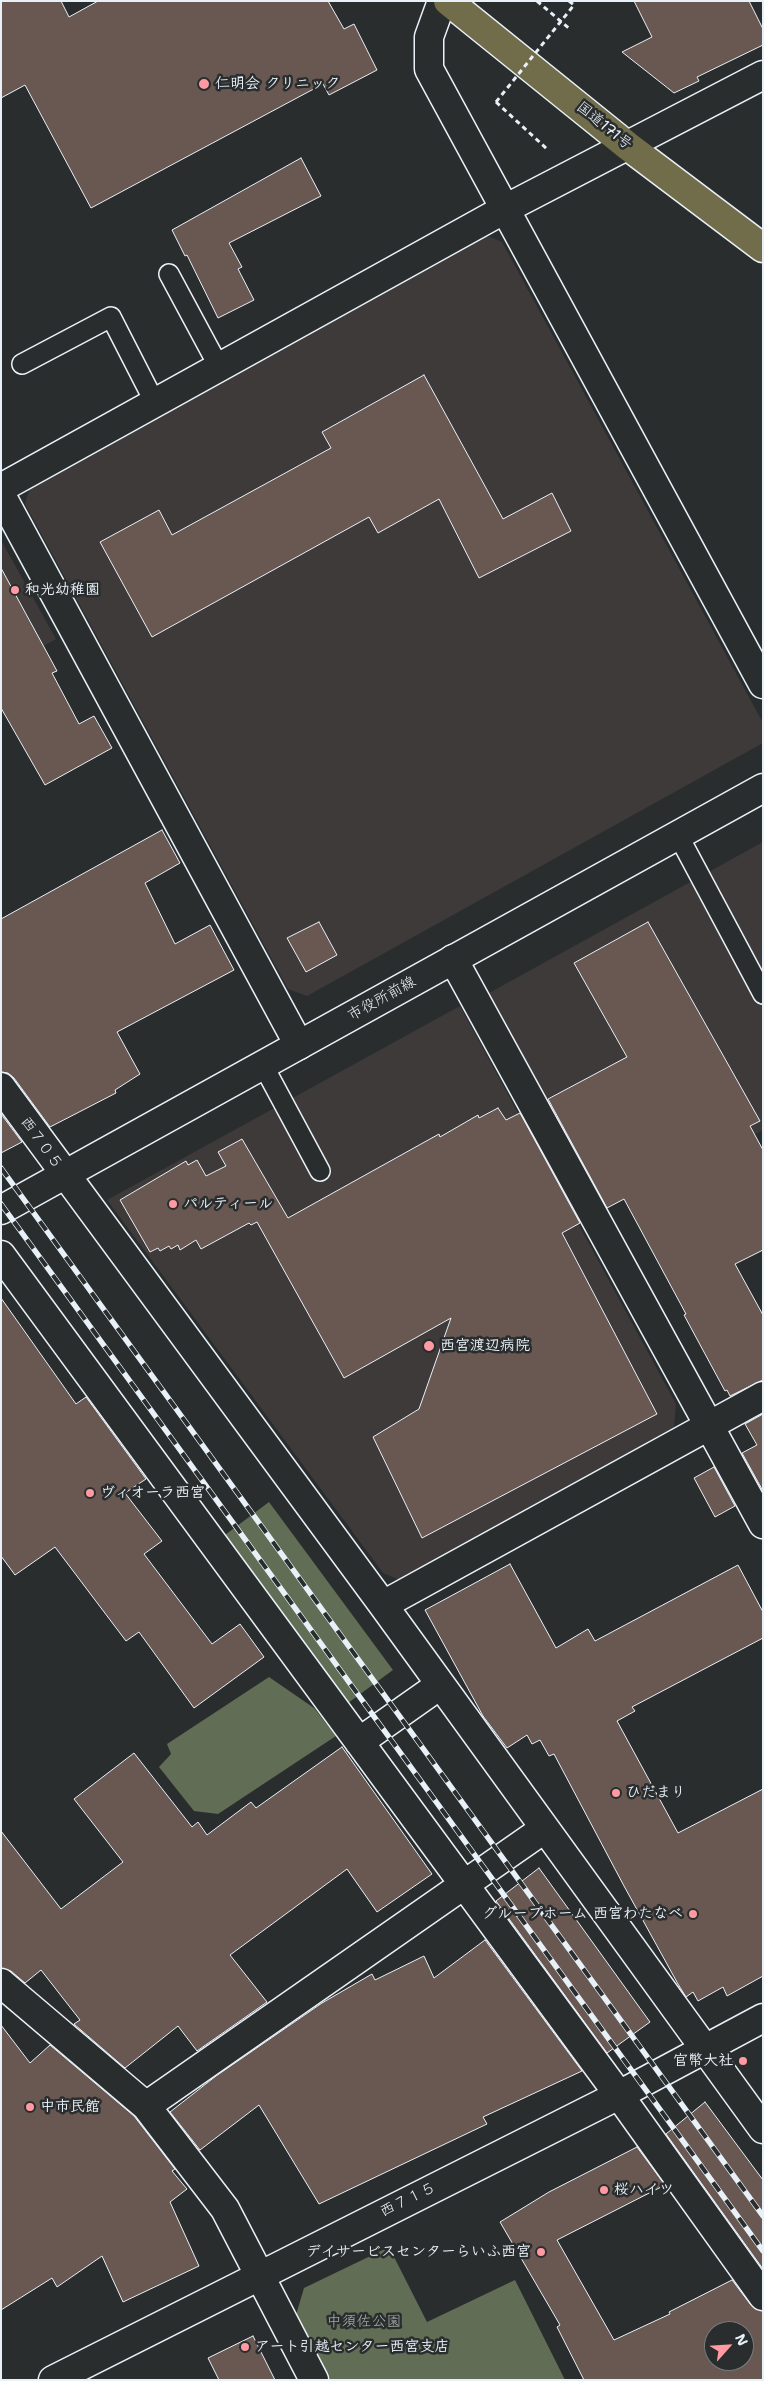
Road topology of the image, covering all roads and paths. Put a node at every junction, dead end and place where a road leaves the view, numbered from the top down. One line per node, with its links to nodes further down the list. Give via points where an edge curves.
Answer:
1 (442, 1): 9 (street, via 429,37 429,69)
2 (448, 1): 7 (highway, 国道171号)
3 (537, 1): 5 (path)
4 (569, 1): 8 (path, bridge, via 574,5 496,102)
5 (571, 30)
6 (763, 75): 7 (street)
7 (629, 146): 9 (street); 10 (highway, 国道171号)
8 (548, 150)
9 (505, 209): 13 (street); 17 (street)
10 (763, 248)
11 (169, 274): 13 (lane)
12 (22, 364): 14 (lane, via 111,317)
13 (219, 367): 14 (street)
14 (155, 403): 15 (street)
15 (1, 488)
16 (1, 495): 22 (street)
17 (763, 684)
18 (763, 788): 19 (street, 市役所前線)
19 (678, 835): 20 (street, 市役所前線); 21 (lane)
20 (453, 960): 22 (street, 市役所前線); 30 (street)
21 (763, 994)
22 (299, 1045): 23 (street, 市役所前線)
23 (262, 1065): 25 (lane); 26 (street, 市役所前線)
24 (1, 1087): 26 (street, 西７０５)
25 (320, 1172)
26 (64, 1175): 27 (street, 市役所前線); 32 (street, 西７０５)
27 (1, 1210)
28 (1, 1255): 34 (street)
29 (763, 1396): 30 (street)
30 (707, 1425): 31 (street); 32 (street)
31 (763, 1524)
32 (383, 1605): 33 (street, 西７０５)
33 (440, 1684): 34 (street); 35 (street, 西７０５)
34 (359, 1742): 36 (street)
35 (544, 1829): 36 (street); 39 (street, 西７０５)
36 (464, 1886): 40 (street); 41 (street)
37 (1, 1983): 41 (street)
38 (763, 2018): 39 (street, 西７１５)
39 (704, 2050): 40 (street, 西７１５); 42 (street, 西７０５)
40 (619, 2095): 43 (street, 西７１５); 44 (street)
41 (146, 2106): 43 (street, via 225,2209)
42 (763, 2130)
43 (259, 2274): 45 (street, 西７１５); 46 (street)
44 (763, 2296)
45 (52, 2380)
46 (314, 2380)

